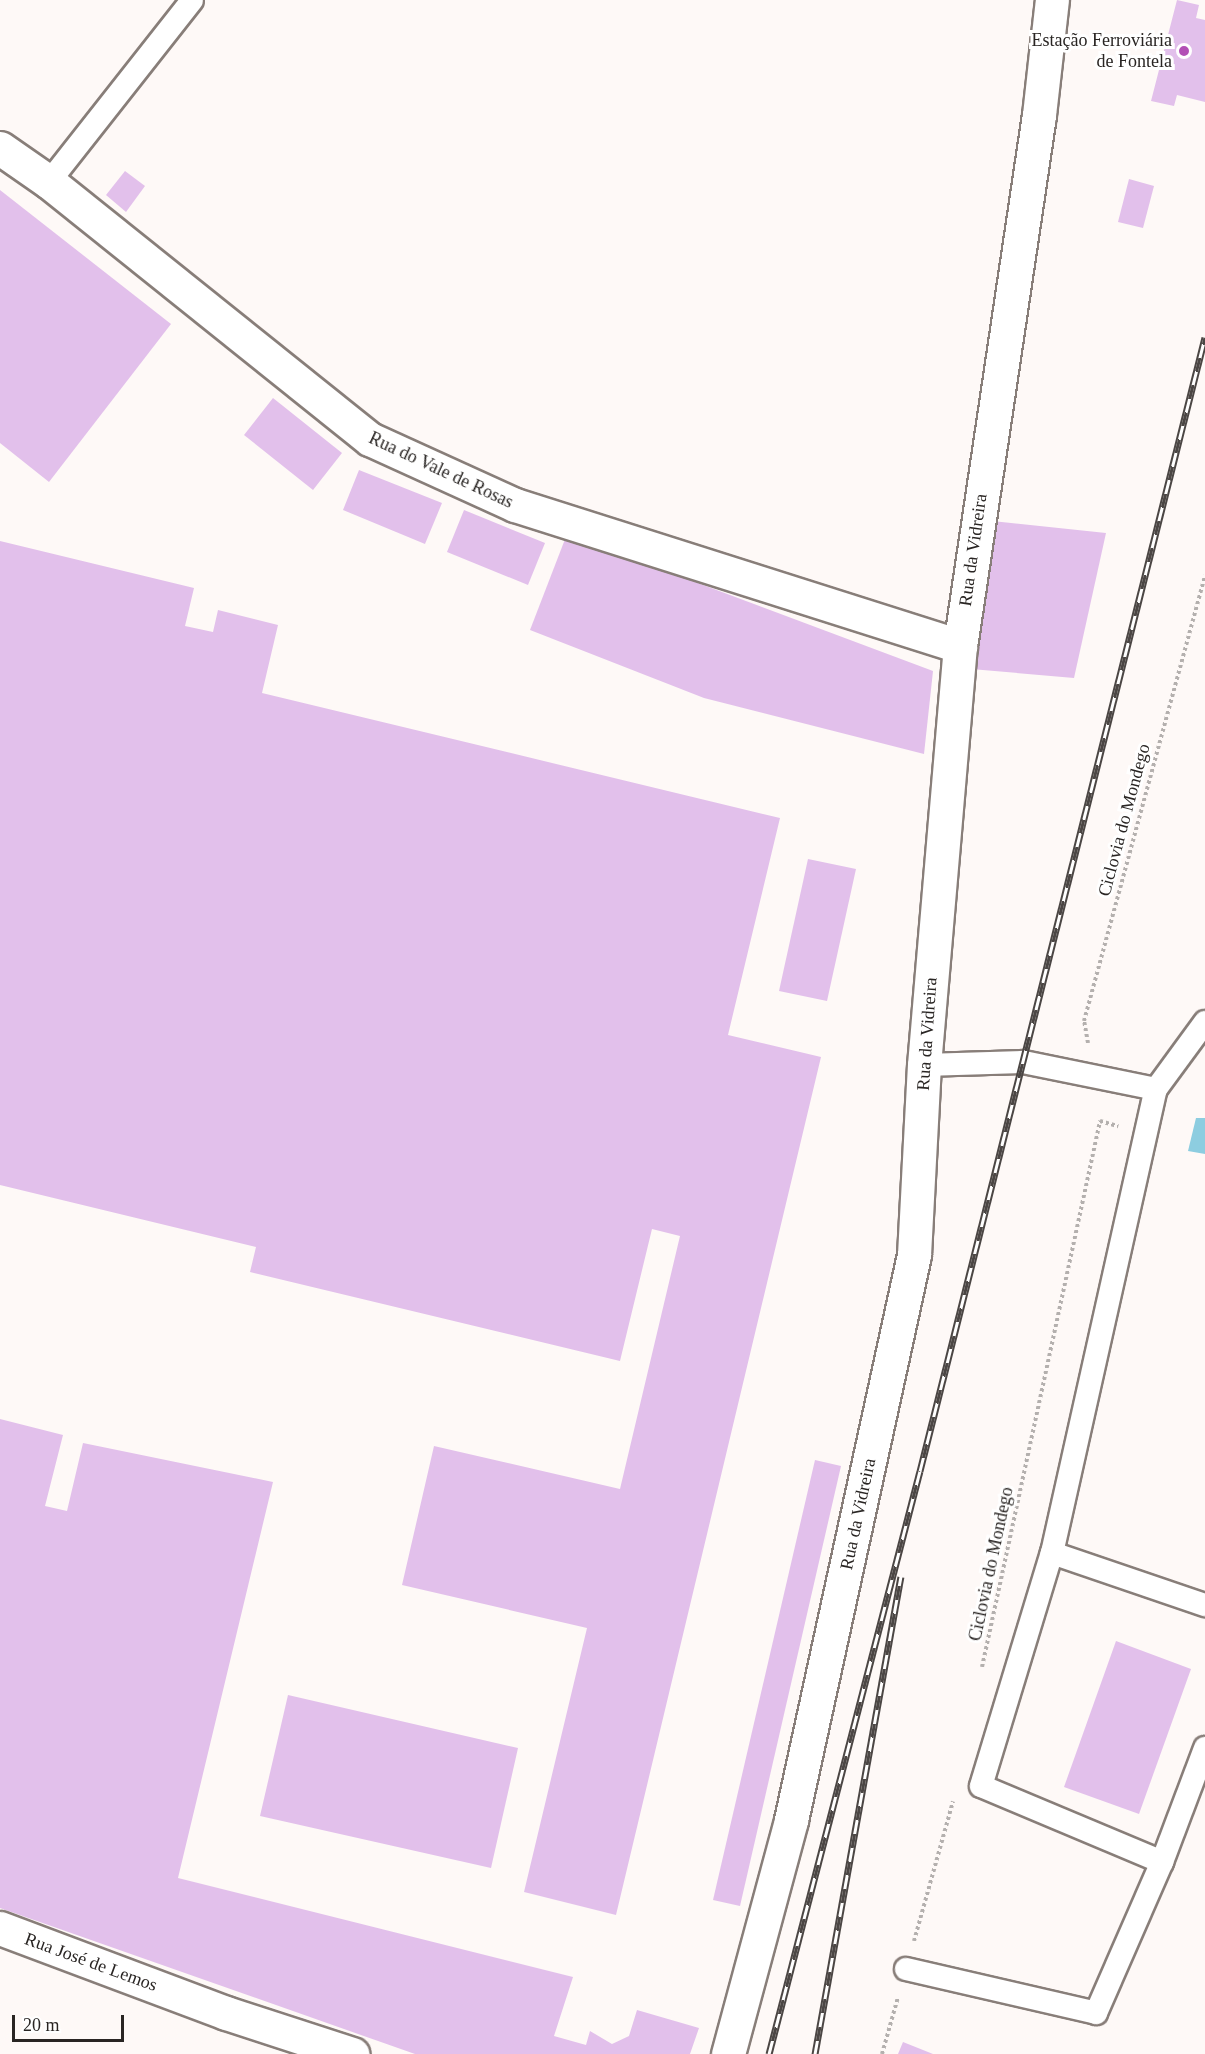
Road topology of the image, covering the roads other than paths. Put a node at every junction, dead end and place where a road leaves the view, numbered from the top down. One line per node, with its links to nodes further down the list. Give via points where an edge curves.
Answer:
1 (192, 0): 4 (lane)
2 (1052, 0): 5 (street, Rua da Vidreira, via 1039,115)
3 (0, 148): 4 (street, Rua do Vale de Rosas)
4 (49, 182): 5 (street, Rua do Vale de Rosas, via 370,439 515,505)
5 (960, 646): 7 (street, Rua da Vidreira)
6 (1205, 1022): 8 (lane)
7 (924, 1065): 8 (lane, via 1023,1062 1094,1073); 16 (street, Rua da Vidreira, via 915,1254 791,1820)
8 (1156, 1089): 9 (lane)
9 (1052, 1553): 10 (lane); 12 (lane, via 981,1786)
10 (1205, 1605)
11 (1205, 1748): 12 (lane)
12 (1162, 1862): 14 (lane, via 1096,2013)
13 (0, 1928): 15 (street, Rua José de Lemos, via 226,2013)
14 (906, 1969)
15 (352, 2054)
16 (728, 2054)

